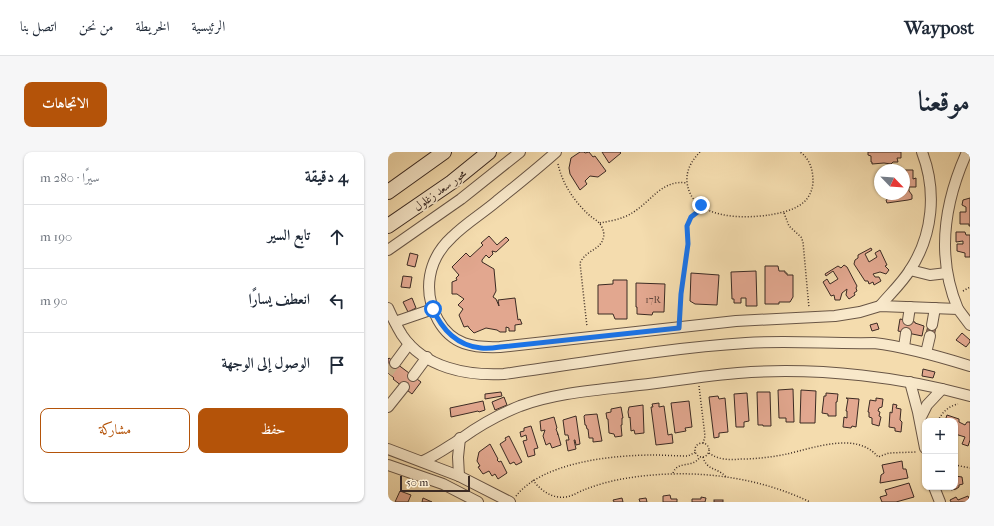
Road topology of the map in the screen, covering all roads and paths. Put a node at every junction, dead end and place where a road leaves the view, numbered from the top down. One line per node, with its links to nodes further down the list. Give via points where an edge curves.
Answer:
1 (444, 152): 10 (main road)
2 (490, 152): 14 (main road, محور سعد زغلول)
3 (520, 152): 15 (street, via 461,199)
4 (556, 152): 13 (path, via 558,167 570,193); 22 (street, via 452,236 443,247 430,272 428,285)
5 (700, 152): 9 (path, via 688,170)
6 (800, 152): 12 (path, via 811,165 813,186 805,202)
7 (922, 152): 16 (street, via 930,183 931,217 920,253)
8 (967, 152): 17 (street, via 950,198 945,241)
9 (687, 183): 11 (path, via 691,196); 13 (path, via 671,183 631,214)
10 (388, 192)
11 (704, 207): 12 (path, via 719,215 730,217); 29 (path, via 691,217 687,226 688,244)
12 (784, 212): 24 (path, via 789,226 803,242)
13 (599, 223): 32 (path, via 603,228 603,240 599,246 582,257 580,263)
14 (388, 226)
15 (388, 250)
16 (910, 270): 17 (street, via 930,275); 18 (street)
17 (947, 273): 23 (street)
18 (880, 306): 19 (street); 24 (street, via 848,314)
19 (910, 307): 21 (street); 25 (street)
20 (388, 308): 26 (street)
21 (935, 308): 23 (street); 27 (street)
22 (433, 309): 26 (street); 32 (street, via 442,327 453,338 466,345 482,348)
23 (958, 310): 28 (street)
24 (810, 318): 29 (street, via 736,321)
25 (908, 320)
26 (395, 322): 33 (street)
27 (932, 325)
28 (970, 325)
29 (679, 328): 32 (street)
30 (906, 333): 34 (street)
31 (930, 336): 35 (street)
32 (589, 338)
33 (409, 344): 36 (street); 37 (street)
34 (904, 348): 35 (street); 36 (street, via 874,343 746,343 492,374 457,371)
35 (926, 353): 38 (street)
36 (427, 357): 39 (street)
37 (395, 363)
38 (970, 366)
39 (413, 376)
40 (698, 378): 41 (street, via 781,371 871,376); 49 (street, via 576,393 538,401 505,412); 50 (path)
41 (910, 382): 43 (street); 48 (street)
42 (404, 388): 46 (street)
43 (942, 389): 44 (street); 48 (street, via 926,405)
44 (970, 396)
45 (963, 405): 47 (path, via 948,408)
46 (388, 407)
47 (940, 418)
48 (920, 419): 52 (street)
49 (460, 438): 57 (street, via 442,452); 62 (street)
50 (704, 444): 53 (path, via 698,445); 54 (path, via 708,447)
51 (388, 449): 57 (street)
52 (921, 450): 54 (path, via 889,453 878,457 864,446 850,443 746,459 717,457)
53 (696, 452): 55 (path); 64 (path, via 688,456 632,456 594,460 546,473)
54 (709, 453): 56 (path)
55 (700, 457): 56 (path); 61 (path, via 695,463 678,466)
56 (704, 457): 63 (path, via 708,466)
57 (423, 461): 62 (street)
58 (388, 465): 68 (street, via 443,484)
59 (958, 466): 60 (path)
60 (970, 468)
61 (673, 474): 63 (path); 64 (path, via 621,479 566,497 551,495 540,489)
62 (459, 476): 66 (street)
63 (726, 477): 70 (path, via 772,487)
64 (533, 480): 67 (path)
65 (935, 490): 71 (street)
66 (489, 491): 67 (street); 69 (street)
67 (513, 499)
68 (478, 502)
69 (483, 502)
70 (810, 502)
71 (940, 502)

